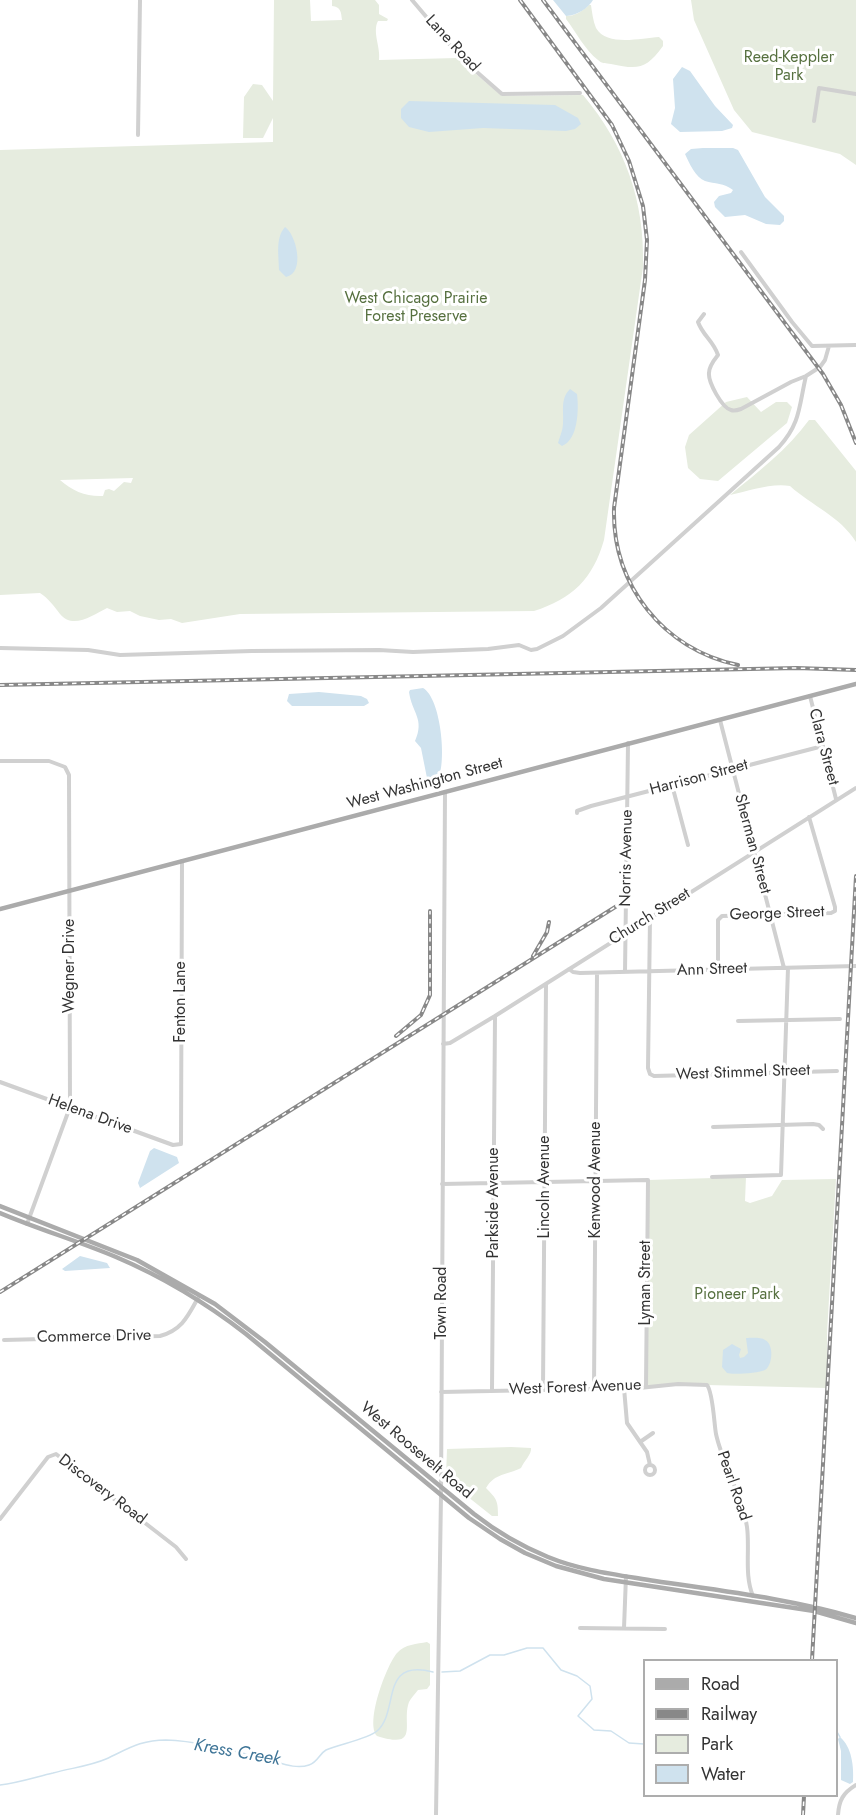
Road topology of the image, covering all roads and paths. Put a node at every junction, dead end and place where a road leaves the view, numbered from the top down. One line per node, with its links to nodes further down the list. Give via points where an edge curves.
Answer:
1 (140, 0): 6 (street)
2 (412, 0): 3 (street, Lane Road, via 462,60 505,95)
3 (580, 93)
4 (856, 94): 5 (street, via 819,88)
5 (814, 121)
6 (138, 135)
7 (741, 252): 10 (street, via 812,346)
8 (704, 314): 11 (street, via 698,321 701,331 714,343 717,355 709,374 725,407 732,411 741,409)
9 (856, 345): 10 (street)
10 (829, 346): 11 (street, via 823,364)
11 (807, 376): 12 (street, via 796,423 779,447 601,608 563,636 537,649 519,645 412,651 120,655 88,650)
12 (0, 648)
13 (856, 684): 14 (main road, West Washington Street)
14 (810, 696): 15 (main road, West Washington Street); 17 (street, Clara Street)
15 (720, 720): 16 (main road, West Washington Street); 19 (street, Sherman Street)
16 (628, 743): 22 (main road, West Washington Street); 23 (street, Norris Avenue)
17 (823, 746): 19 (street, Harrison Street); 24 (street, Clara Street)
18 (1, 761): 30 (street, Wegner Drive, via 49,761 65,767 69,775)
19 (732, 770): 20 (street, Harrison Street); 28 (street, Sherman Street)
20 (672, 785): 23 (street, Harrison Street); 27 (street)
21 (856, 788): 24 (street, Church Street)
22 (445, 792): 29 (main road, West Washington Street); 47 (street, Town Road)
23 (627, 797): 25 (street, Harrison Street); 34 (street, Norris Avenue)
24 (836, 799): 26 (street, Church Street)
25 (577, 813)
26 (809, 817): 28 (street, Church Street); 32 (street, George Street, via 835,911)
27 (688, 845)
28 (754, 852): 32 (street, Sherman Street); 33 (street, Church Street)
29 (182, 861): 30 (main road, West Washington Street); 55 (street, Fenton Lane)
30 (70, 890): 31 (main road, West Washington Street); 51 (street, Wegner Drive)
31 (0, 909)
32 (770, 914): 36 (street, Sherman Street); 38 (street, George Street, via 720,916)
33 (650, 918): 34 (street, Church Street); 39 (street)
34 (626, 932): 37 (street, Church Street); 40 (street, Norris Avenue)
35 (856, 966): 36 (street, Ann Street)
36 (786, 968): 38 (street, Ann Street); 46 (street, Sherman Street)
37 (569, 969): 41 (street, Ann Street); 42 (street, Church Street)
38 (718, 970): 39 (street, Ann Street)
39 (649, 971): 40 (street, Ann Street); 49 (street, West Stimmel Street, via 650,1074)
40 (625, 972): 41 (street, Ann Street)
41 (597, 973): 57 (street, Kenwood Avenue)
42 (546, 984): 43 (street, Church Street); 58 (street, Lincoln Avenue)
43 (495, 1016): 47 (street, Church Street); 59 (street, Parkside Avenue)
44 (840, 1019): 46 (street)
45 (738, 1021): 46 (street)
46 (787, 1021): 49 (street, Sherman Street)
47 (443, 1044): 60 (street, Town Road)
48 (837, 1071): 49 (street, West Stimmel Street)
49 (785, 1072): 52 (street, Sherman Street)
50 (0, 1082): 51 (street, Helena Drive)
51 (70, 1107): 55 (street, Helena Drive, via 173,1145); 63 (street, Wegner Drive)
52 (783, 1124): 53 (street); 54 (street, via 819,1125); 56 (street, Sherman Street, via 781,1175)
53 (713, 1127)
54 (823, 1129)
55 (181, 1144)
56 (712, 1177)
57 (596, 1181): 58 (street); 66 (street, Lyman Street, via 648,1180); 68 (street, Kenwood Avenue)
58 (545, 1182): 59 (street); 70 (street, Lincoln Avenue)
59 (494, 1183): 60 (street); 71 (street, Parkside Avenue)
60 (442, 1184): 72 (street, Town Road)
61 (0, 1206): 63 (main road, West Roosevelt Road)
62 (0, 1213): 63 (main road, West Roosevelt Road)
63 (28, 1221): 64 (main road, West Roosevelt Road, via 124,1260)
64 (199, 1297): 65 (street, Commerce Drive, via 182,1325 160,1336); 76 (main road, West Roosevelt Road, via 265,1342); 77 (main road, West Roosevelt Road)
65 (4, 1340)
66 (646, 1386): 67 (street, West Forest Avenue); 69 (street, West Forest Avenue)
67 (709, 1386): 81 (street, Pearl Road, via 720,1451 745,1518)
68 (594, 1388): 69 (street, West Forest Avenue); 70 (street, West Forest Avenue)
69 (624, 1388): 74 (street, via 627,1423)
70 (543, 1389): 71 (street, West Forest Avenue)
71 (492, 1390): 72 (street, West Forest Avenue)
72 (441, 1392): 76 (street, Town Road)
73 (653, 1433): 74 (street)
74 (640, 1442): 75 (street)
75 (650, 1465)
76 (440, 1487): 77 (street, Town Road); 80 (main road, West Roosevelt Road, via 492,1528 527,1548)
77 (441, 1495): 80 (main road, West Roosevelt Road, via 478,1525 525,1553 581,1574); 90 (street, Town Road)
78 (0, 1519): 79 (street, Discovery Road, via 48,1457 56,1454 176,1547)
79 (186, 1559)
80 (626, 1579): 82 (main road, West Roosevelt Road); 85 (main road, West Roosevelt Road, via 814,1611); 87 (street)
81 (749, 1586): 82 (street); 83 (street, Pearl Road)
82 (740, 1594): 83 (main road, West Roosevelt Road)
83 (753, 1596): 84 (main road, West Roosevelt Road)
84 (856, 1618)
85 (856, 1623)
86 (580, 1628): 87 (street)
87 (624, 1628): 88 (street)
88 (665, 1629)
89 (856, 1785): 91 (street, via 841,1797)
90 (436, 1815)
91 (838, 1815)

